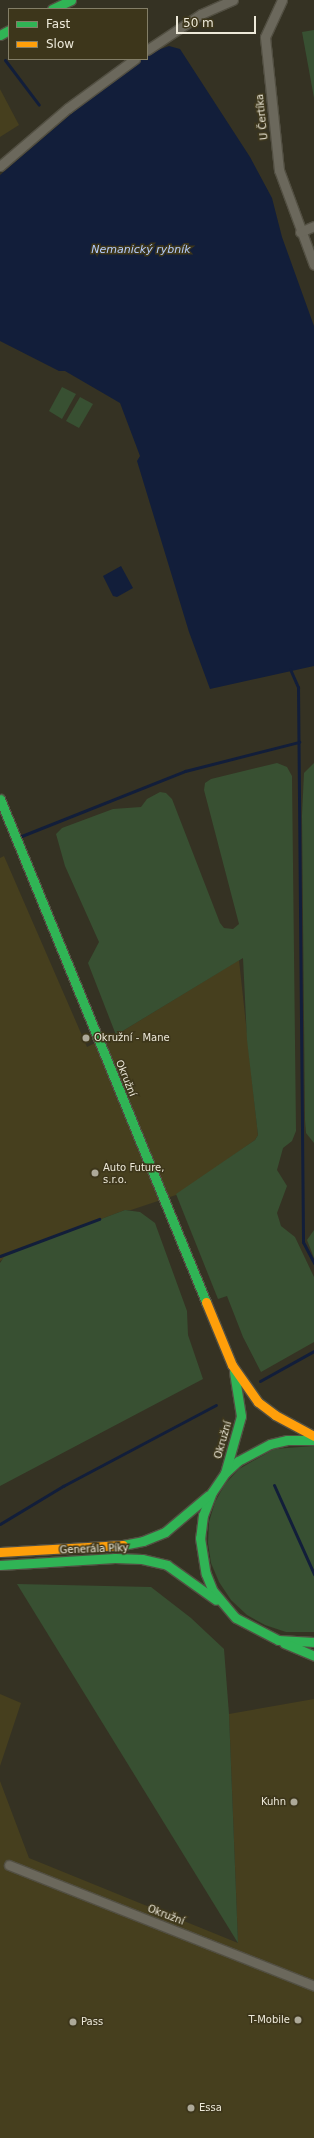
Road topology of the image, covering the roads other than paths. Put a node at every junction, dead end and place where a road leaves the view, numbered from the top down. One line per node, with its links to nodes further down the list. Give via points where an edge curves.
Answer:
1 (71, 0): 4 (main road)
2 (233, 0): 5 (street, via 201,14)
3 (282, 0): 9 (street, U Čertíka, via 265,37 279,170)
4 (54, 8)
5 (148, 49)
6 (134, 60): 7 (street, via 68,108)
7 (0, 166)
8 (314, 226): 9 (street)
9 (300, 232): 10 (street, U Čertíka)
10 (314, 265)
11 (0, 799): 12 (main road, Okružní)
12 (232, 1365): 13 (main road, Okružní, via 258,1402); 15 (main road, Okružní, via 241,1416)
13 (314, 1436)
14 (314, 1440): 15 (main road, via 288,1440 270,1444 238,1461)
15 (225, 1474): 16 (main road)
16 (212, 1492): 17 (main road, Generála Píky, via 165,1532 142,1541 119,1546); 19 (main road, via 203,1515 201,1556 213,1590)
17 (3, 1551)
18 (0, 1565): 19 (main road, Generála Píky, via 115,1558 142,1559 173,1568)
19 (224, 1605): 20 (main road, via 249,1628)
20 (278, 1640): 21 (main road); 22 (main road)
21 (314, 1642)
22 (314, 1656)
23 (10, 1865): 24 (street, Okružní)
24 (314, 1986)

